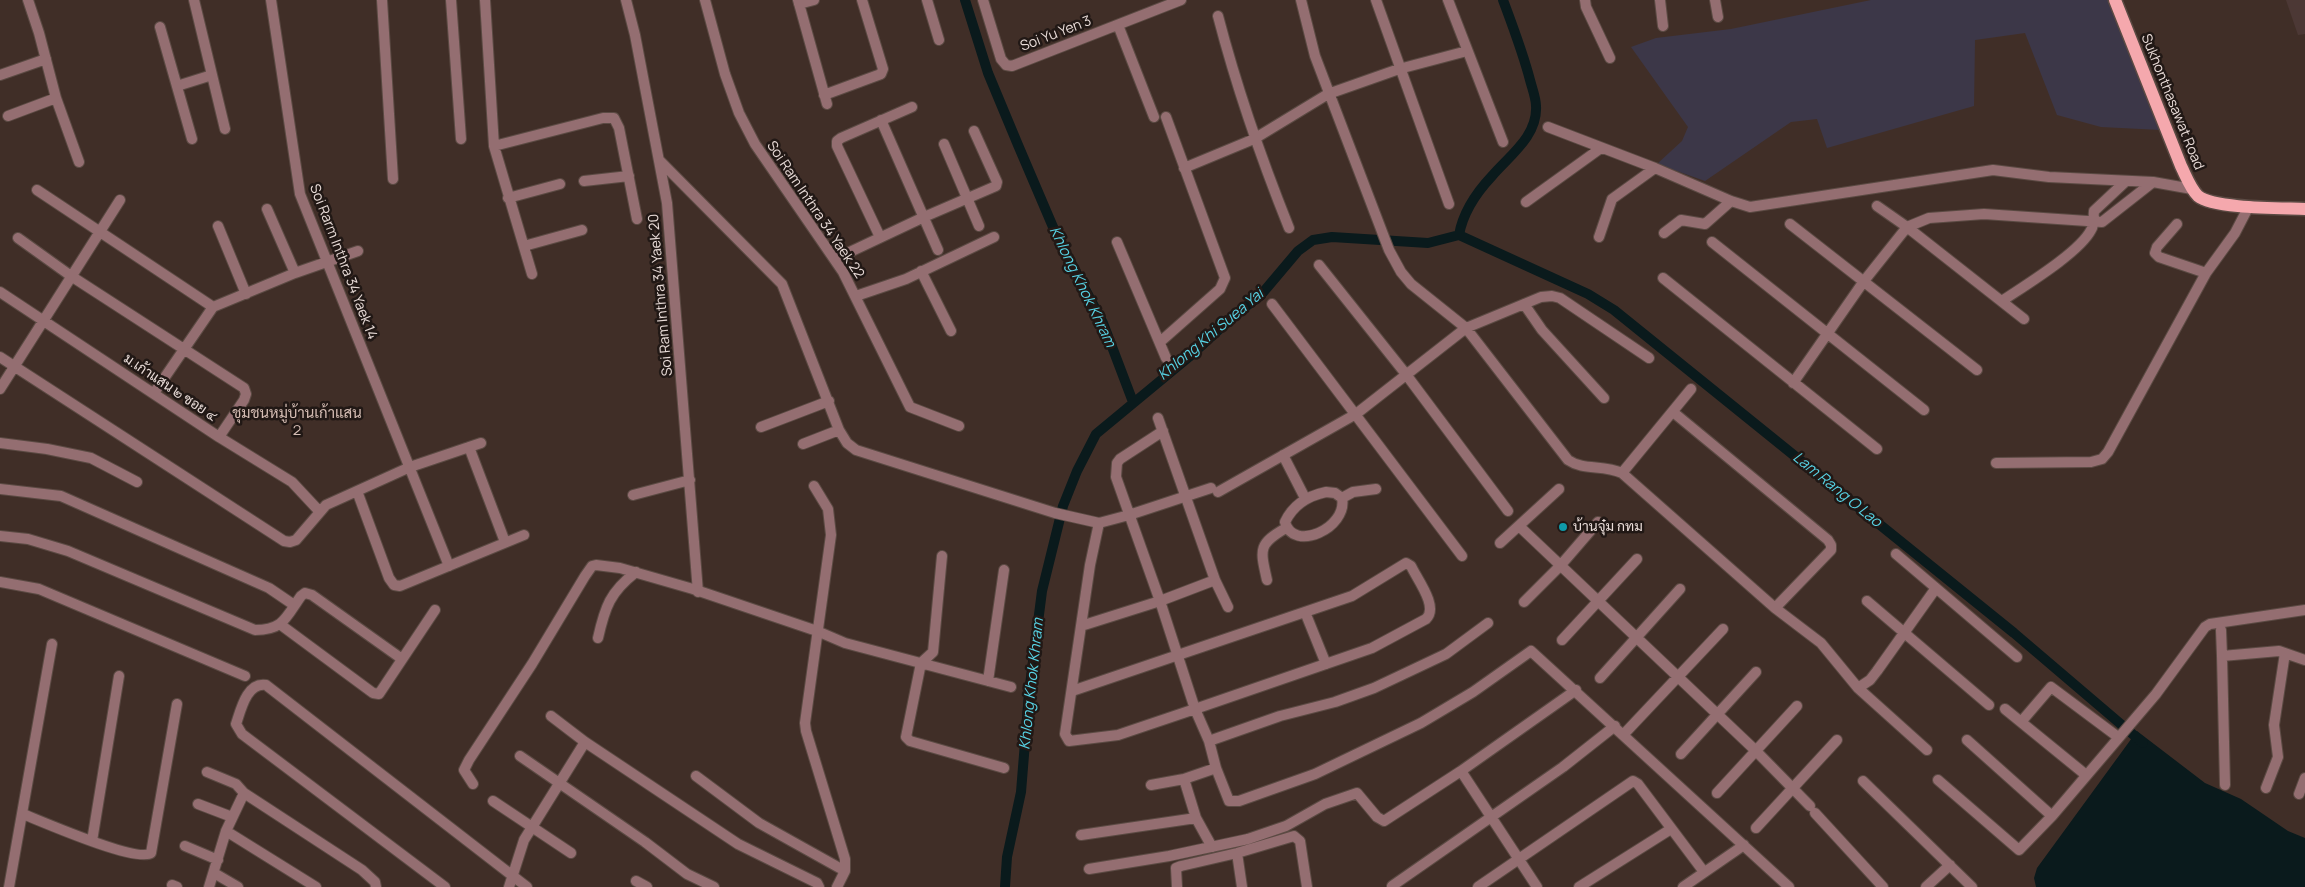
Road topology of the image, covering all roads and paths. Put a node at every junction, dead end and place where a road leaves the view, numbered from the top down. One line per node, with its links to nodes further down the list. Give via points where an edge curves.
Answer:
1 (28, 0): 30 (street)
2 (194, 0): 33 (street)
3 (271, 0): 96 (street, Soi Rarm Inthra 34 Yaek 14, via 300,194)
4 (382, 0): 57 (street)
5 (451, 0): 46 (street)
6 (485, 0): 50 (street)
7 (626, 0): 52 (street, Soi Ram Inthra 34 Yaek 20)
8 (705, 0): 95 (street, Soi Ram Inthra 34 Yaek 22, via 725,74 755,144)
9 (814, 0): 21 (street)
10 (862, 0): 21 (street, via 883,69 881,74 826,100)
11 (927, 0): 27 (street)
12 (983, 0): 24 (street, Soi Yu Yen 3, via 1001,59 1006,65 1012,66)
13 (1181, 0): 24 (street, Soi Yu Yen 3)
14 (1301, 0): 35 (street, via 1314,56)
15 (1376, 0): 31 (street)
16 (1448, 0): 28 (street)
17 (1585, 0): 29 (street)
18 (1660, 0): 25 (street)
19 (1715, 0): 23 (street)
20 (2115, 0): 62 (main road, Sukhonthasawat Road)
21 (799, 2)
22 (1218, 16): 47 (street)
23 (1718, 16)
24 (1118, 25): 39 (street)
25 (1663, 26)
26 (160, 27): 34 (street)
27 (939, 40)
28 (1466, 51): 31 (street); 48 (street)
29 (1610, 58)
30 (46, 60): 32 (street); 36 (street)
31 (1399, 68): 35 (street); 69 (street)
32 (0, 75)
33 (212, 75): 34 (street); 43 (street)
34 (177, 86): 45 (street)
35 (1328, 94): 47 (street); 114 (street, via 1389,250 1401,272 1411,284)
36 (56, 98): 38 (street); 53 (street)
37 (912, 107): 41 (street)
38 (8, 116)
39 (1154, 116)
40 (1166, 118): 54 (street)
41 (881, 120): 74 (street); 86 (street, via 837,141)
42 (1548, 127): 51 (street)
43 (225, 129)
44 (974, 131): 65 (street, via 997,183 995,187)
45 (192, 139)
46 (461, 139)
47 (1254, 139): 54 (street); 82 (street)
48 (1503, 142)
49 (944, 144): 65 (street)
50 (494, 146): 56 (street, via 614,118); 64 (street)
51 (1601, 148): 55 (street); 68 (street)
52 (660, 161): 130 (street, via 782,284); 149 (street, Soi Ram Inthra 34 Yaek 20, via 667,204)
53 (80, 162)
54 (1184, 168): 117 (street, via 1225,278 1220,290)
55 (1655, 168): 67 (street); 88 (street, via 1612,199)
56 (629, 176): 58 (street); 75 (street)
57 (393, 179)
58 (584, 181)
59 (2126, 181): 60 (street); 67 (street, via 1993,170 1756,206); 76 (street, via 2094,211)
60 (2153, 182): 62 (street); 76 (street, via 2103,221)
61 (560, 184): 64 (street)
62 (2192, 189): 71 (main road, Sukhonthasawat Road, via 2208,201)
63 (37, 190): 84 (street)
64 (508, 198): 92 (street)
65 (968, 199): 74 (street); 80 (street)
66 (120, 200): 84 (street)
67 (1731, 201): 85 (street, via 1705,224 1681,220)
68 (1526, 202)
69 (1449, 204)
70 (1877, 206): 81 (street)
71 (2249, 206): 73 (main road, Sukhonthasawat Road); 100 (street, via 2235,233)
72 (267, 209): 99 (street)
73 (2305, 209)
74 (924, 217): 86 (street); 93 (street)
75 (637, 219)
76 (2094, 222): 81 (street, via 1984,214 1929,218); 108 (street, via 2087,236 2067,255)
77 (1790, 224): 104 (street)
78 (2177, 224): 100 (street, via 2157,247 2155,254)
79 (218, 226): 106 (street)
80 (979, 226)
81 (1907, 226): 104 (street); 108 (street)
82 (1289, 228)
83 (582, 230): 92 (street)
84 (100, 231): 102 (street); 111 (street)
85 (1664, 233)
86 (880, 237): 95 (street)
87 (994, 237): 98 (street)
88 (1599, 237)
89 (18, 238): 102 (street)
90 (1117, 242): 117 (street)
91 (1712, 242): 116 (street)
92 (524, 246): 101 (street)
93 (938, 250)
94 (358, 251): 96 (street)
95 (835, 259): 107 (street, Soi Ram Inthra 34 Yaek 22)
96 (328, 262): 99 (street); 147 (street, Soi Rarm Inthra 34 Yaek 14)
97 (1319, 265): 124 (street)
98 (921, 271): 107 (street); 115 (street)
99 (295, 273): 106 (street)
100 (2206, 273): 146 (street, via 2102,459 2092,462)
101 (532, 274)
102 (71, 276): 113 (street); 118 (street)
103 (1663, 278): 125 (street)
104 (1864, 281): 116 (street); 123 (street)
105 (0, 292): 113 (street, ม.เก้าแสน ๒ ซอย ๔)
106 (246, 294): 111 (street)
107 (856, 296): 135 (street, Soi Ram Inthra 34 Yaek 22, via 910,407)
108 (2002, 301): 112 (street)
109 (1272, 304): 133 (street)
110 (1524, 304): 114 (street); 121 (street, via 1546,296 1560,298); 129 (street, via 1542,330)
111 (213, 307): 118 (street)
112 (2024, 319)
113 (43, 321): 122 (street); 128 (street, ม.เก้าแสน ๒ ซอย ๔)
114 (1466, 328): 124 (street); 148 (street, via 1568,460 1577,466 1602,466)
115 (952, 331)
116 (1829, 334): 125 (street); 131 (street)
117 (1160, 342): 120 (street)
118 (184, 348): 128 (street); 139 (street, via 244,388 244,400)
119 (0, 357): 122 (street)
120 (1166, 358)
121 (1649, 358)
122 (14, 366): 126 (street); 161 (street, via 284,541 296,540)
123 (1977, 370)
124 (1405, 373): 133 (street); 160 (street)
125 (1793, 383): 144 (street)
126 (0, 389)
127 (1691, 389): 132 (street)
128 (154, 393): 139 (street, ม.เก้าแสน ๒ ซอย ๔)
129 (1604, 398)
130 (829, 401): 136 (street); 137 (street)
131 (1924, 410)
132 (1674, 412): 148 (street); 191 (street, via 1831,545 1831,550)
133 (1356, 414): 145 (street); 173 (street)
134 (1158, 418): 138 (street)
135 (959, 426)
136 (761, 427)
137 (839, 430): 142 (street); 164 (street, via 856,450 1060,514)
138 (1163, 431): 157 (street); 162 (street, via 1117,463 1116,477)
139 (219, 436): 161 (street, ม.เก้าแสน ๒ ซอย ๔, via 292,482)
140 (0, 443): 150 (street, via 91,458)
141 (481, 443): 143 (street)
142 (803, 444)
143 (469, 447): 147 (street); 169 (street)
144 (1877, 449)
145 (1283, 456): 157 (street, via 1214,490); 158 (street)
146 (1996, 463)
147 (410, 467): 155 (street); 175 (street, Soi Rarm Inthra 34 Yaek 14)
148 (1622, 473): 191 (street)
149 (690, 480): 156 (street); 184 (street, Soi Ram Inthra 34 Yaek 20)
150 (137, 482)
151 (814, 486): 200 (street, via 828,509 831,521)
152 (0, 489): 189 (street, via 61,496 269,588)
153 (1376, 489): 159 (street, via 1353,492)
154 (1559, 489): 165 (street)
155 (357, 491): 161 (street, via 326,505); 175 (street, via 394,585 400,586)
156 (633, 495)
157 (1186, 495): 162 (street); 179 (street)
158 (1305, 498): 159 (street, via 1326,492); 166 (street, via 1289,514)
159 (1342, 498): 166 (street, via 1340,517 1323,531 1299,537)
160 (1508, 510)
161 (320, 512)
162 (1129, 515): 164 (street); 185 (street)
163 (1598, 522): 176 (street)
164 (1099, 523): 197 (street)
165 (1519, 526): 170 (street); 176 (street)
166 (1286, 528): 180 (street, via 1266,540 1263,548)
167 (524, 535): 169 (street)
168 (0, 536): 196 (street, via 28,539 68,551 255,630)
169 (505, 542): 175 (street)
170 (1500, 542)
171 (1896, 554): 182 (street)
172 (942, 556): 212 (street, via 933,652)
173 (1462, 556)
174 (1636, 559): 188 (street)
175 (449, 566)
176 (1560, 566): 187 (street); 188 (street)
177 (1004, 570): 219 (street)
178 (636, 572): 184 (street); 203 (street, via 609,599); 254 (street, via 600,564 592,566 468,760 464,770)
179 (1215, 580): 185 (street); 190 (street)
180 (1267, 580)
181 (0, 582): 217 (street, via 39,589)
182 (1936, 588): 201 (street); 209 (street)
183 (1680, 589): 202 (street)
184 (698, 592): 200 (street)
185 (1160, 601): 197 (street); 207 (street)
186 (1868, 601): 201 (street)
187 (1524, 602)
188 (1598, 602): 202 (street); 204 (street)
189 (294, 605): 196 (street); 210 (street, via 305,593 312,595)
190 (1228, 607)
191 (1775, 608): 221 (street, via 1821,643)
192 (435, 610): 210 (street)
193 (2305, 610): 234 (street, via 2205,627 2156,694)
194 (1305, 612): 207 (street); 213 (street); 213 (street, via 1352,596 1406,563 1411,566 1431,605 1426,619 1372,648)
195 (1488, 623): 237 (street, via 1446,654 1374,688)
196 (281, 625): 210 (street, via 373,693 379,694)
197 (1081, 626): 223 (street)
198 (1723, 629): 215 (street)
199 (2221, 630): 208 (street)
200 (817, 631): 212 (street, via 845,643); 284 (street, via 806,732 845,859)
201 (1905, 632): 221 (street, via 1873,676); 225 (street)
202 (1637, 637): 215 (street); 218 (street)
203 (598, 638)
204 (1562, 640)
205 (52, 644): 264 (street)
206 (2285, 653): 208 (street); 211 (street); 258 (street, via 2274,725 2278,757)
207 (1177, 656): 223 (street); 227 (street)
208 (2222, 656): 256 (street)
209 (2017, 657)
210 (402, 659)
211 (2305, 660)
212 (921, 663): 219 (street); 243 (street, via 907,739)
213 (1326, 664): 227 (street)
214 (1756, 672): 229 (street)
215 (1677, 675): 229 (street); 233 (street)
216 (119, 676): 274 (street)
217 (245, 676)
218 (1600, 678)
219 (988, 681): 220 (street)
220 (1011, 686)
221 (1858, 688): 240 (street)
222 (1576, 690): 232 (street); 244 (street, via 1529,651 1472,692 1421,722 1315,774 1231,802 1226,798); 245 (street)
223 (1072, 691): 227 (street, via 1066,734 1072,742 1118,735)
224 (176, 704): 274 (street, via 151,853 142,856)
225 (1989, 705)
226 (1797, 706): 239 (street)
227 (1195, 709): 237 (street)
228 (2005, 709): 231 (street)
229 (1716, 714): 239 (street); 241 (street)
230 (551, 716): 238 (street)
231 (2021, 722): 234 (street, via 2051,687); 247 (street)
232 (1615, 726): 233 (street); 267 (street)
233 (1624, 734): 275 (street)
234 (2118, 737): 247 (street)
235 (1837, 740): 257 (street)
236 (1967, 740): 265 (street)
237 (1209, 741): 244 (street)
238 (585, 742): 253 (street); 299 (street, via 738,844 817,883)
239 (1755, 750): 257 (street); 260 (street)
240 (1927, 750)
241 (1681, 754)
242 (520, 756): 253 (street)
243 (1004, 768)
244 (1216, 768): 249 (street)
245 (1461, 771): 267 (street); 277 (street, via 1384,821 1357,793 1325,804 1286,826)
246 (207, 772): 259 (street, via 236,784)
247 (2086, 775): 265 (street)
248 (696, 776): 284 (street, via 759,823)
249 (1184, 778): 255 (street); 268 (street)
250 (2305, 778): 261 (street)
251 (1938, 780): 265 (street, via 2019,850)
252 (1863, 781): 282 (street)
253 (558, 782): 269 (street); 298 (street, via 687,874)
254 (473, 784)
255 (1150, 785)
256 (2225, 785)
257 (1792, 787): 270 (street); 309 (street)
258 (2266, 788)
259 (244, 793): 266 (street); 294 (street, via 362,870)
260 (1717, 793)
261 (2299, 794)
262 (493, 801): 269 (street)
263 (198, 804): 266 (street)
264 (23, 814): 274 (street); 290 (street)
265 (2052, 816)
266 (232, 817): 272 (street)
267 (1492, 817): 280 (street); 289 (street)
268 (1196, 818): 273 (street); 277 (street)
269 (531, 828): 278 (street); 288 (street)
270 (1756, 828)
271 (1671, 829): 280 (street, via 1633,781); 285 (street); 306 (street)
272 (226, 831): 281 (street); 293 (street)
273 (1081, 835)
274 (92, 841)
275 (1744, 845): 285 (street); 308 (street)
276 (185, 846): 281 (street)
277 (1212, 847): 283 (street)
278 (571, 853)
279 (1237, 853): 301 (street, via 1176,868); 302 (street); 303 (street, via 1291,836 1297,837)
280 (1520, 859): 304 (street); 305 (street)
281 (218, 860): 286 (street)
282 (1950, 865): 310 (street); 311 (street)
283 (1088, 869)
284 (845, 871): 300 (street)
285 (1704, 872): 307 (street)
286 (214, 873): 291 (street); 292 (street)
287 (636, 881): 297 (street)
288 (510, 882): 295 (street, via 266,685 259,684 249,691 236,724 242,734); 296 (street)
289 (1392, 886)
290 (9, 887)
291 (209, 887)
292 (238, 887)
293 (316, 887)
294 (376, 887)
295 (445, 887)
296 (527, 887)
297 (647, 887)
298 (714, 887)
299 (819, 887)
300 (837, 887)
301 (1177, 887)
302 (1242, 887)
303 (1308, 887)
304 (1478, 887)
305 (1537, 887)
306 (1579, 887)
307 (1683, 887)
308 (1789, 887)
309 (1883, 887)
310 (1926, 887)
311 (1972, 887)

